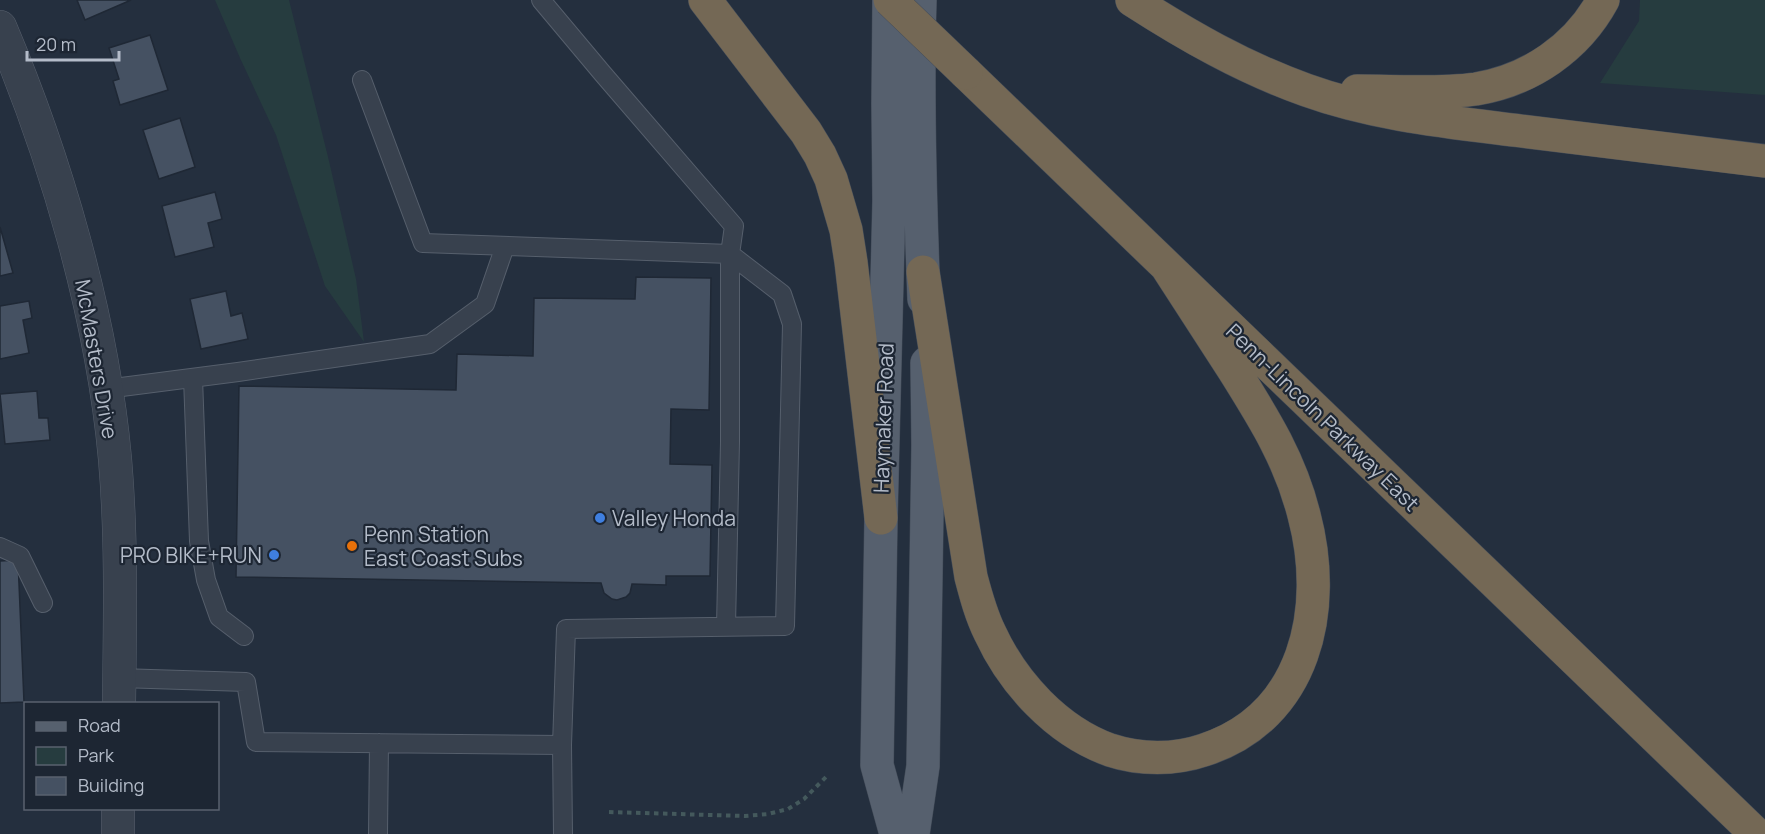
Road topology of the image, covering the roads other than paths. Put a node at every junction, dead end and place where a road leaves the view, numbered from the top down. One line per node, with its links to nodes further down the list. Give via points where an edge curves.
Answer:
1 (541, 0): 12 (lane, via 734,226)
2 (705, 0): 17 (highway, via 801,124 820,155 840,204 851,262)
3 (890, 0): 13 (highway, Penn-Lincoln Parkway East, bridge); 17 (main road, Haymaker Road, via 889,231)
4 (920, 0): 14 (main road, Haymaker Road)
5 (1132, 0): 9 (highway, via 1223,55)
6 (1603, 0): 9 (highway, via 1579,35 1562,50 1522,76 1500,84 1447,91)
7 (0, 27): 16 (street, McMasters Drive, via 34,113 66,216)
8 (362, 80): 11 (lane, via 423,243)
9 (1308, 91): 10 (highway, via 1350,104 1440,121)
10 (1765, 161)
11 (505, 246): 12 (lane); 15 (lane, via 485,304 430,344)
12 (730, 254): 20 (lane); 20 (lane, via 782,294 792,324 785,626)
13 (1167, 267): 14 (highway, via 1284,457 1305,515 1313,598 1306,645 1298,667 1287,689 1266,714 1239,736 1218,746 1152,758 1110,750 1070,728 1033,697 989,632 971,577); 31 (highway, Penn-Lincoln Parkway East)
14 (923, 272): 30 (main road, Haymaker Road, via 928,445 923,766)
15 (194, 378): 16 (lane); 21 (lane, via 199,541 206,580 219,616)
16 (106, 389): 22 (street, McMasters Drive, via 119,521)
17 (880, 518): 29 (main road, Haymaker Road, via 877,765)
18 (0, 547): 19 (lane, via 20,556)
19 (43, 603)
20 (726, 626): 24 (lane, via 566,629)
21 (244, 636)
22 (119, 691): 23 (lane, via 246,682 256,742)
23 (379, 743): 24 (lane); 27 (lane)
24 (562, 745): 28 (lane)
25 (118, 810): 26 (street)
26 (118, 834)
27 (378, 834)
28 (563, 834)
29 (896, 834)
30 (913, 834)
31 (1756, 834)

